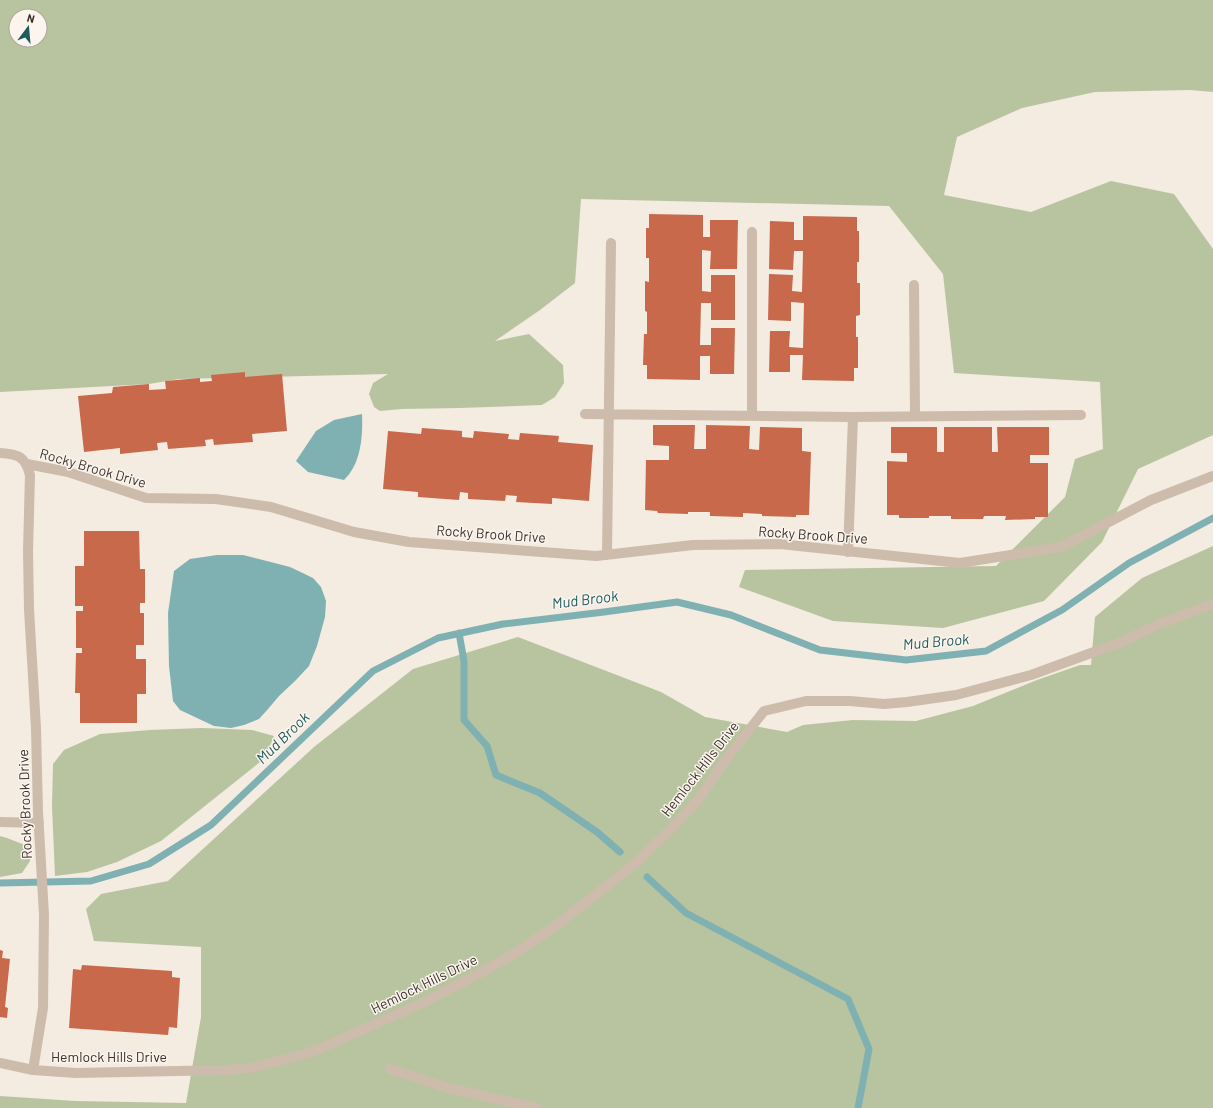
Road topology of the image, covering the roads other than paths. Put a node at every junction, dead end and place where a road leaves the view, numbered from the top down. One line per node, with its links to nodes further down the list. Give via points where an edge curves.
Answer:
1 (752, 232): 7 (street)
2 (611, 243): 5 (street)
3 (914, 285): 8 (street)
4 (585, 414): 5 (street)
5 (608, 415): 7 (street); 14 (street)
6 (1081, 415): 8 (street)
7 (752, 416): 9 (street)
8 (915, 416): 9 (street)
9 (853, 417): 13 (street)
10 (0, 453): 11 (street, Rocky Brook Drive, via 22,458)
11 (27, 464): 14 (street, Rocky Brook Drive, via 68,472 146,498 216,499 271,507 354,532 408,542); 17 (street, Rocky Brook Drive, via 30,475 29,609)
12 (1213, 476): 13 (street, Rocky Brook Drive, via 1151,500 1061,547 960,563)
13 (848, 552): 14 (street, Rocky Brook Drive, via 780,544 693,545)
14 (607, 555)
15 (1213, 604): 20 (street, Hemlock Hills Drive, via 1159,624 1124,641 1031,675 956,695 884,704 806,701 764,711 698,800 667,833 557,926 511,956 429,1000 319,1048 250,1068 227,1070 76,1073)
16 (0, 822): 17 (street)
17 (39, 823): 20 (street, Rocky Brook Drive, via 44,915 43,1008)
18 (0, 1063): 20 (street, Hemlock Hills Drive)
19 (390, 1069): 21 (street, via 448,1088)
20 (33, 1070)
21 (537, 1108)

